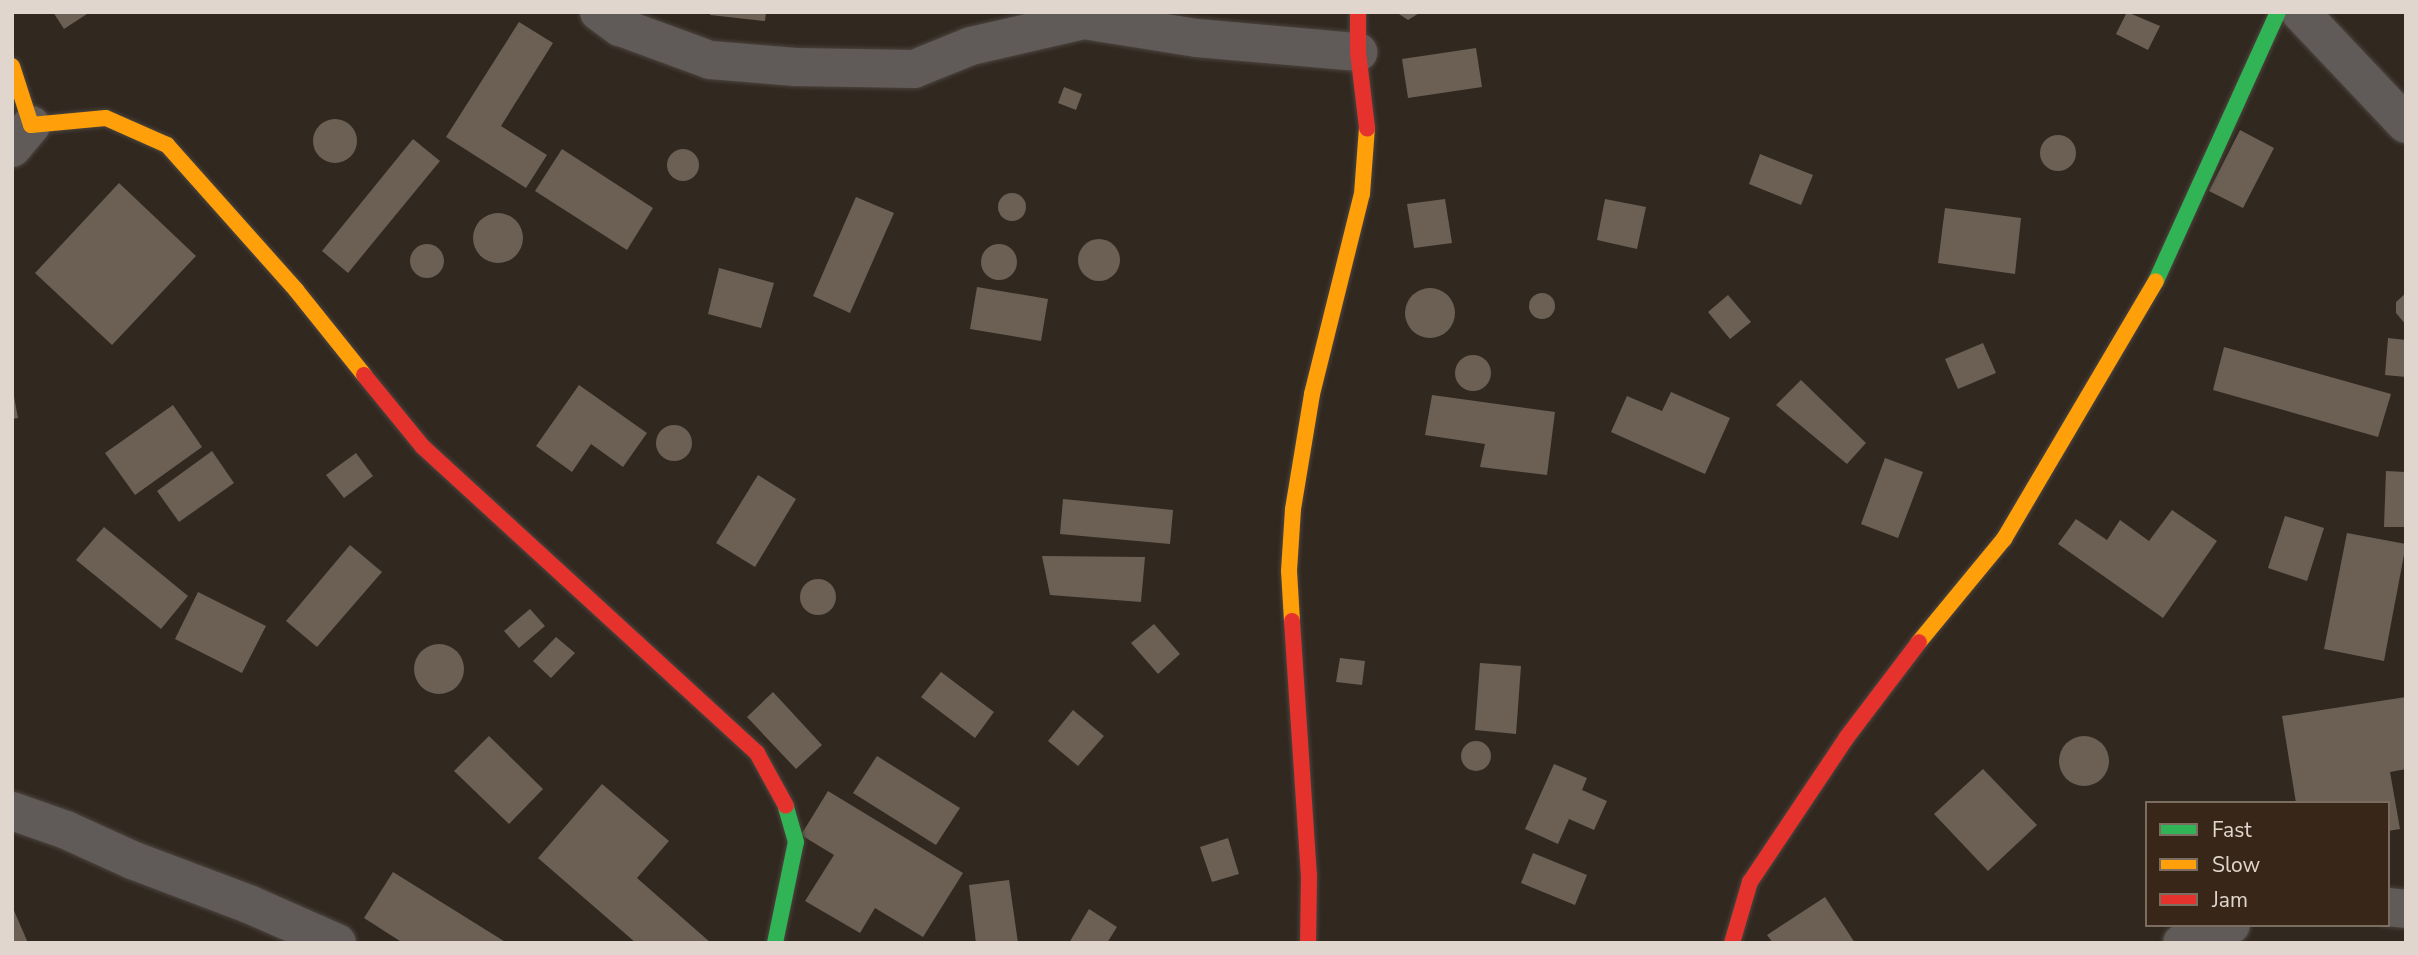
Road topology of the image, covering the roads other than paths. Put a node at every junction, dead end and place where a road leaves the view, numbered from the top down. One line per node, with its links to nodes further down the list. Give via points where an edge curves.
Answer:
1 (599, 12): 5 (street, via 621,27 710,60 796,67 914,69 971,46 1084,20 1196,38)
2 (1359, 12): 5 (street)
3 (2278, 12): 14 (street, via 2154,286 2004,539 1863,717 1750,882)
4 (2300, 12): 7 (street)
5 (1358, 52): 13 (street, via 1368,119 1362,194 1312,394 1293,509 1289,571 1309,875)
6 (12, 66): 8 (street)
7 (2406, 124)
8 (22, 136): 12 (street, via 106,118 167,145 279,270 423,447 757,753 783,796 796,842)
9 (12, 811): 11 (street)
10 (2226, 927): 15 (street)
11 (337, 943)
12 (775, 943)
13 (1308, 943)
14 (1732, 943)
15 (2182, 943)

